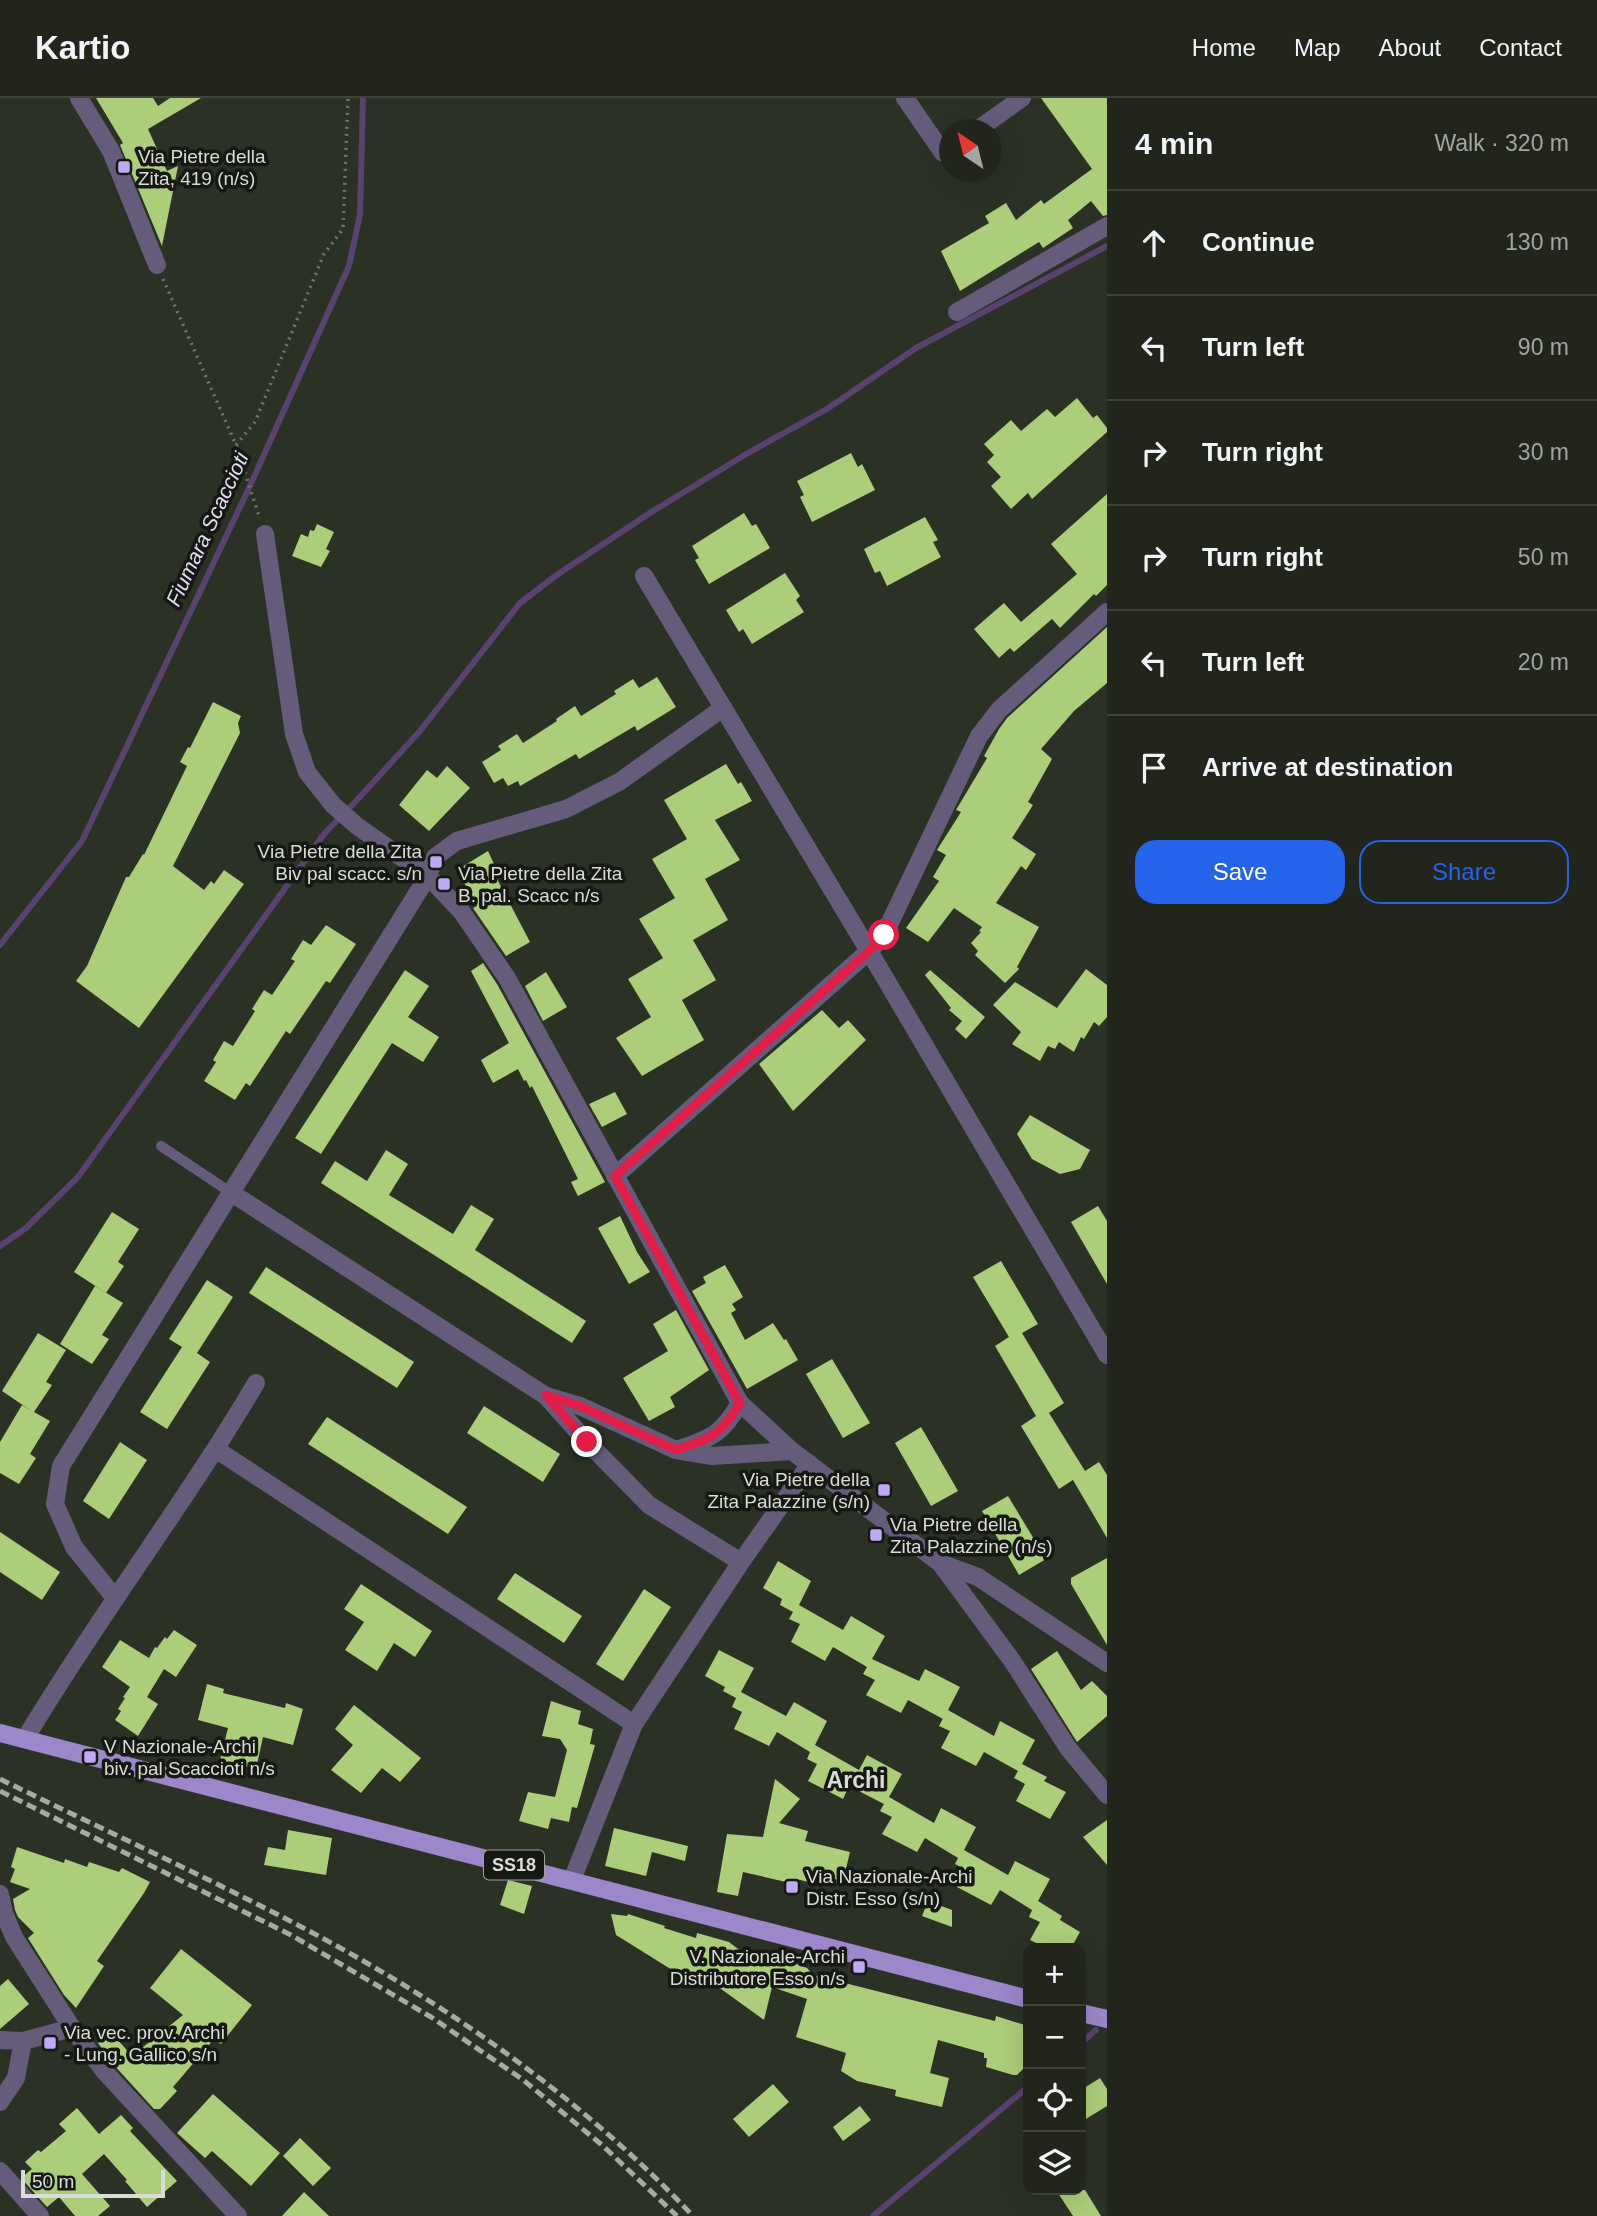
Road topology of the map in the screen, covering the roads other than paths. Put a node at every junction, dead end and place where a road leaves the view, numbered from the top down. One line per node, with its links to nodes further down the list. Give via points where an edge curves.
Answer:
1 (79, 98): 7 (street, via 111,151)
2 (905, 98): 5 (street)
3 (1022, 98): 4 (street)
4 (992, 119)
5 (939, 147)
6 (1107, 226): 8 (street)
7 (157, 265)
8 (957, 312)
9 (265, 534): 13 (street, via 294,734 307,772 332,805)
10 (644, 576): 12 (street)
11 (1107, 612): 14 (street, via 999,710 979,736 884,935)
12 (723, 708): 13 (street, via 619,782 566,809 457,841 435,857); 14 (street)
13 (428, 876): 16 (street, via 461,911 507,978); 17 (street)
14 (869, 951): 16 (street); 18 (street)
15 (161, 1146): 17 (lane)
16 (615, 1176): 21 (street)
17 (230, 1192): 20 (street); 28 (street, via 61,1465 55,1504 74,1547)
18 (1107, 1354)
19 (256, 1383): 22 (street)
20 (546, 1395): 23 (street); 26 (street, via 649,1505)
21 (740, 1403): 23 (street, via 728,1423 709,1439); 24 (street)
22 (217, 1450): 28 (street); 30 (street)
23 (676, 1450): 24 (street, via 712,1456)
24 (792, 1451): 25 (street)
25 (810, 1464): 26 (street); 27 (street)
26 (741, 1562): 30 (street)
27 (940, 1563): 29 (street, via 978,1577); 33 (street, via 1013,1662 1068,1748)
28 (116, 1598): 32 (street)
29 (1107, 1663)
30 (634, 1724): 34 (street)
31 (0, 1734): 32 (main road, SS18)
32 (25, 1740): 34 (main road, SS18)
33 (1107, 1794)
34 (572, 1880): 36 (main road, SS18)
35 (0, 1894): 39 (street, via 14,1937)
36 (1023, 1998)
37 (1086, 2013): 38 (main road)
38 (1107, 2019)
39 (72, 2028): 41 (street); 45 (street, via 104,2071)
40 (0, 2040): 41 (street)
41 (23, 2041): 42 (street, via 16,2078)
42 (0, 2102)
43 (0, 2171): 44 (street)
44 (40, 2216)
45 (238, 2216)

